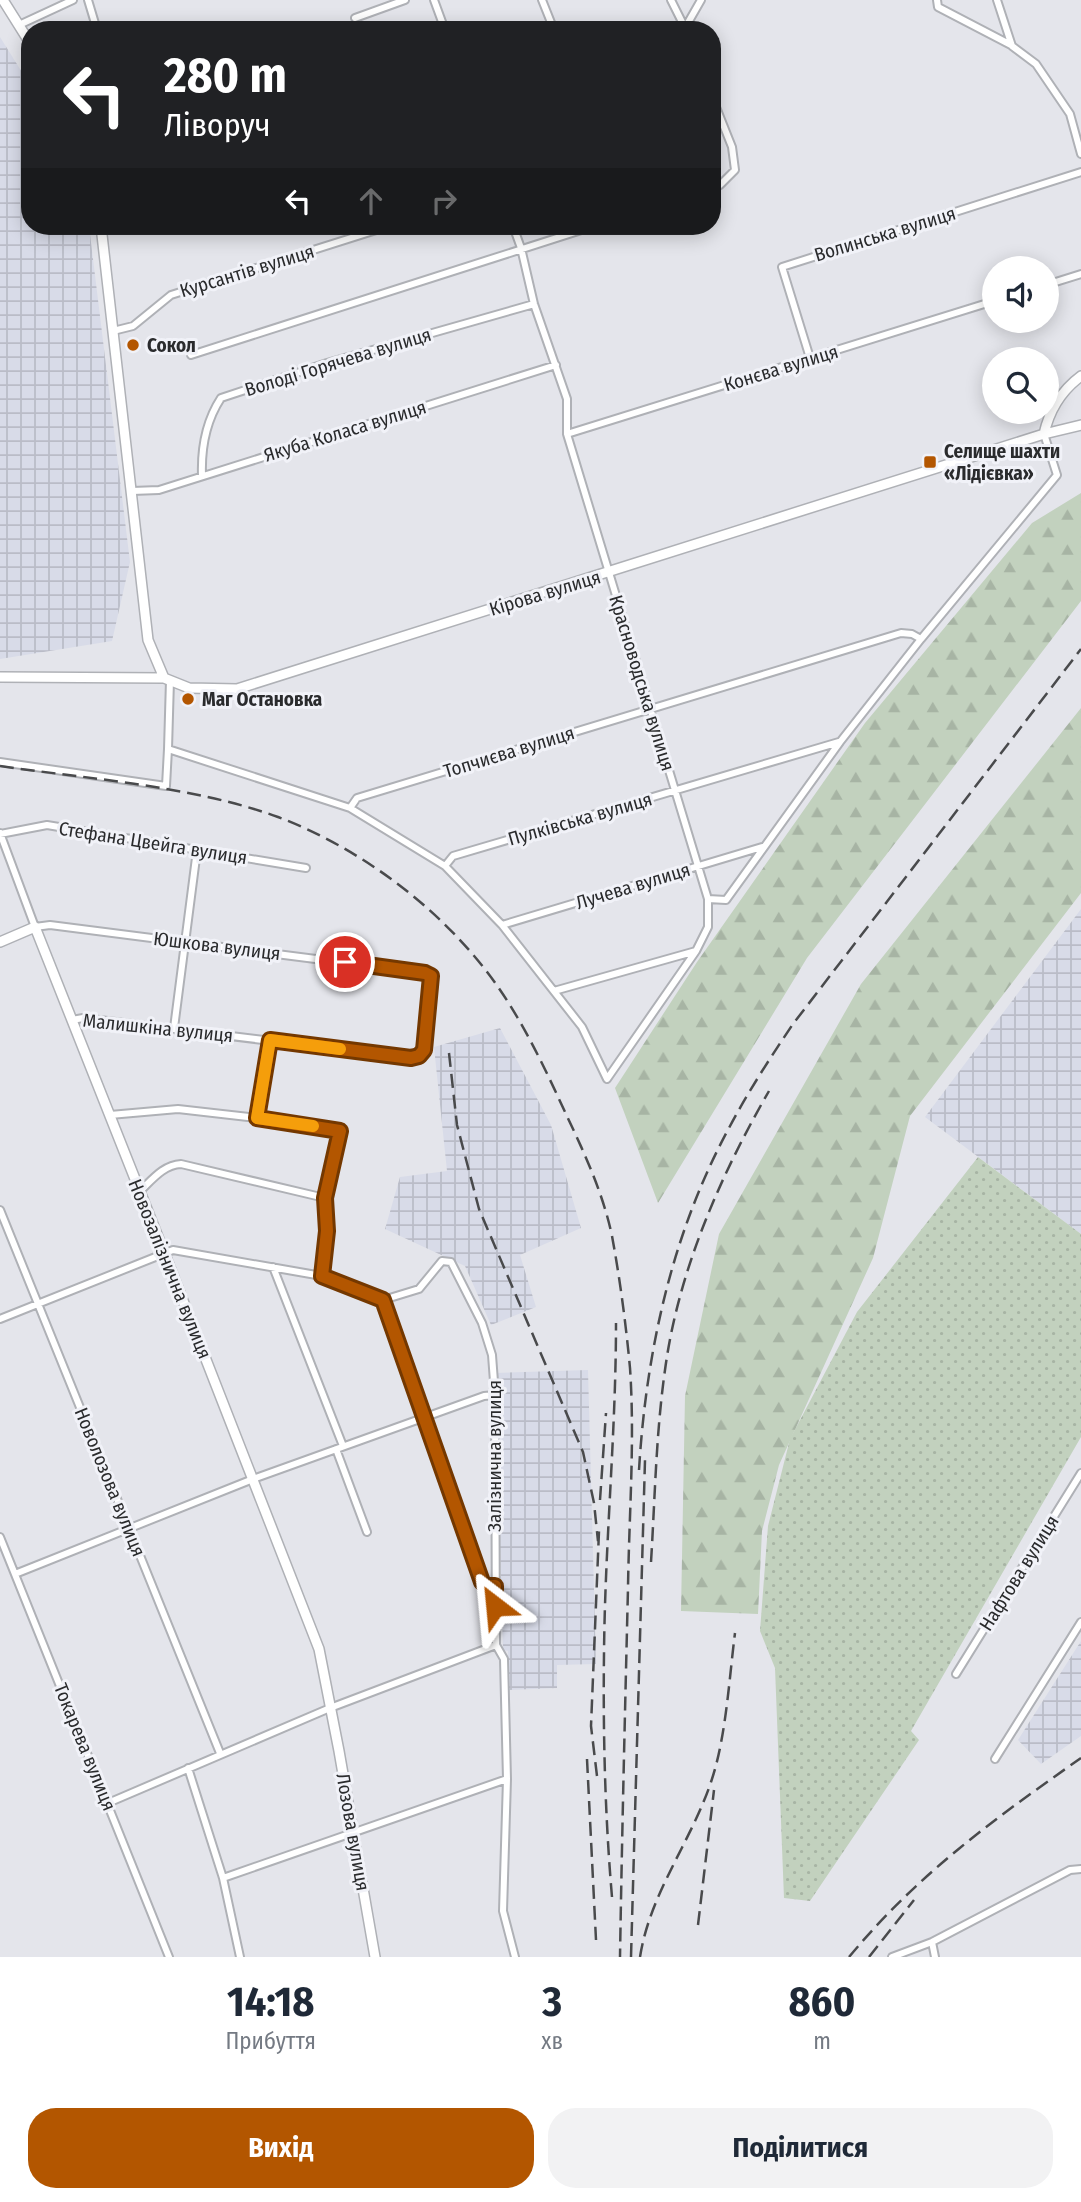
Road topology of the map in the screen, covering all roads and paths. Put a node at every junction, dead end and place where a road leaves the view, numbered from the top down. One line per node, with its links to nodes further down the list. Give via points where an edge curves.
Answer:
1 (3, 0): 11 (main road)
2 (73, 0): 13 (street)
3 (88, 0): 14 (street)
4 (405, 0): 12 (street)
5 (434, 0): 15 (street)
6 (542, 0): 16 (street)
7 (671, 0): 17 (street)
8 (701, 0): 18 (street)
9 (937, 0): 21 (street, via 938,6)
10 (998, 0): 21 (street)
11 (5, 11): 19 (main road)
12 (355, 18)
13 (28, 21)
14 (94, 21)
15 (442, 21)
16 (550, 21)
17 (682, 21)
18 (690, 21)
19 (19, 25): 20 (main road)
20 (21, 28)
21 (1012, 46): 23 (street, via 1036,64 1070,114)
22 (721, 120): 25 (street, via 735,170)
23 (1081, 154)
24 (1081, 172): 37 (street, Волинська вулиця, via 782,267)
25 (721, 184)
26 (102, 235): 35 (main road)
27 (361, 235): 35 (street, Курсантів вулиця, via 171,295 133,327)
28 (517, 235): 30 (street, Красноводська вулиця)
29 (563, 235): 30 (street)
30 (522, 247): 33 (street, Красноводська вулиця); 36 (street)
31 (1081, 274): 32 (street)
32 (1059, 281)
33 (534, 304): 38 (street, Красноводська вулиця); 43 (street, Володі Горячева вулиця, via 221,398 206,426)
34 (982, 305): 37 (street, Конєва вулиця)
35 (113, 331): 44 (main road)
36 (191, 355)
37 (810, 358): 41 (street, Конєва вулиця)
38 (556, 365): 41 (street, Красноводська вулиця, via 567,399); 43 (street, Якуба Коласа вулиця)
39 (1081, 376): 42 (main road, via 1048,416)
40 (1081, 425): 42 (main road, Кірова вулиця)
41 (567, 434): 45 (street, Красноводська вулиця)
42 (1044, 434): 45 (main road, Кірова вулиця); 46 (street, via 1057,475)
43 (202, 476): 44 (street, Якуба Коласа вулиця, via 159,490)
44 (132, 491): 48 (main road, via 148,640)
45 (608, 573): 48 (main road, Кірова вулиця, via 237,689 189,688); 49 (street, Красноводська вулиця)
46 (921, 639): 49 (street, Топчиєва вулиця, via 901,633); 50 (street)
47 (0, 677): 48 (main road, Кірова вулиця)
48 (167, 679): 51 (street)
49 (651, 709): 53 (street, Красноводська вулиця); 54 (street, Топчиєва вулиця, via 357,798)
50 (840, 742): 53 (street, Пулківська вулиця); 56 (street)
51 (168, 749): 52 (street, via 166,786); 54 (street)
52 (0, 762)
53 (676, 790): 58 (street, Пулківська вулиця, via 453,856); 59 (street, Красноводська вулиця)
54 (349, 808): 58 (street)
55 (0, 834): 57 (street, Стефана Цвейга вулиця, via 47,825); 63 (street, Новозалізнична вулиця)
56 (763, 847): 59 (street, Лучева вулиця); 61 (street, via 726,900)
57 (197, 850): 60 (street, Стефана Цвейга вулиця); 65 (street)
58 (446, 866): 62 (street)
59 (699, 866): 61 (street, Красноводська вулиця); 62 (street, Лучева вулиця)
60 (306, 868)
61 (708, 899): 66 (street, via 708,927)
62 (502, 925): 67 (street)
63 (35, 927): 64 (main road, Юшкова вулиця); 65 (street, Юшкова вулиця); 68 (main road, Новозалізнична вулиця)
64 (0, 942)
65 (185, 942): 69 (street); 71 (street, Юшкова вулиця, via 429,974 432,983 424,1050)
66 (696, 951): 67 (street); 67 (street, via 607,1079 582,1027)
67 (554, 991)
68 (72, 1020): 69 (street, Малишкіна вулиця); 72 (main road, Новозалізнична вулиця)
69 (174, 1028): 70 (street, Малишкіна вулиця)
70 (270, 1040): 71 (street, Малишкіна вулиця); 73 (street)
71 (411, 1058)
72 (110, 1115): 73 (street, via 178,1109); 74 (main road, Новозалізнична вулиця)
73 (257, 1118): 75 (street, via 340,1131)
74 (139, 1192): 75 (street, via 162,1170 181,1164); 77 (main road, Новозалізнична вулиця)
75 (325, 1198): 79 (street)
76 (0, 1210): 81 (street, Новолозова вулиця)
77 (164, 1252): 78 (street); 81 (street); 87 (main road, Новозалізнична вулиця)
78 (273, 1267): 79 (street); 85 (street)
79 (322, 1276): 80 (street)
80 (383, 1300): 83 (street, Залізнична вулиця, via 419,1289 443,1261 451,1262 482,1323 492,1355); 84 (street)
81 (38, 1304): 82 (street); 88 (street, Новолозова вулиця)
82 (0, 1319)
83 (495, 1395): 84 (street); 92 (street, Залізнична вулиця)
84 (424, 1417): 85 (street); 92 (street, via 482,1582)
85 (339, 1447): 87 (street); 89 (street)
86 (1081, 1473): 95 (street, Нафтова вулиця)
87 (253, 1479): 88 (street); 96 (main road, Новозалізнична вулиця, via 318,1649)
88 (129, 1528): 91 (street); 97 (street, Новолозова вулиця)
89 (367, 1532)
90 (0, 1537): 91 (street, Токарева вулиця)
91 (15, 1574): 101 (street, Токарева вулиця)
92 (495, 1586): 94 (street, Залізнична вулиця)
93 (1081, 1622): 98 (street)
94 (496, 1645): 96 (street); 100 (street, Залізнична вулиця, via 505,1659)
95 (956, 1674)
96 (330, 1708): 97 (street); 102 (main road, Лозова вулиця)
97 (220, 1753): 99 (street)
98 (995, 1759)
99 (188, 1768): 101 (street); 104 (street)
100 (508, 1779): 102 (street); 109 (street, Залізнична вулиця, via 503,1911)
101 (108, 1803): 106 (street, Токарева вулиця)
102 (353, 1832): 104 (street); 108 (main road, Лозова вулиця)
103 (1081, 1869): 105 (street, via 1070,1870)
104 (223, 1878): 107 (street)
105 (932, 1942): 110 (street); 111 (street)
106 (169, 1957)
107 (240, 1957)
108 (375, 1957)
109 (515, 1957)
110 (892, 1957)
111 (935, 1957)

